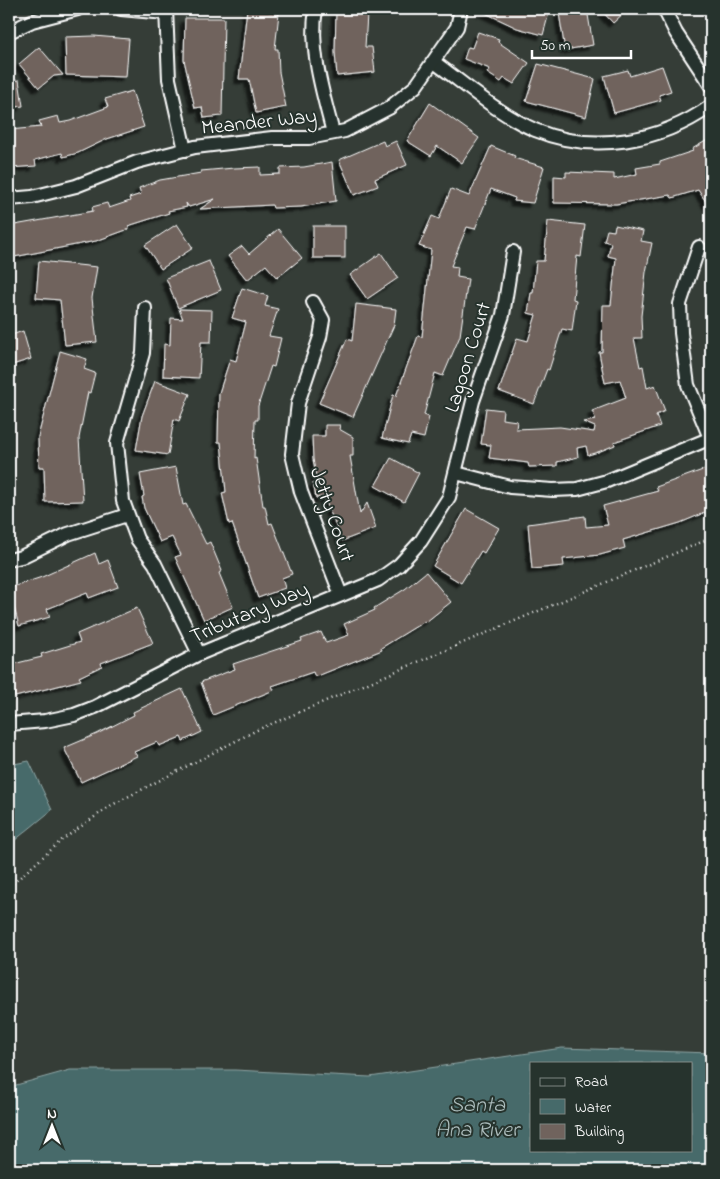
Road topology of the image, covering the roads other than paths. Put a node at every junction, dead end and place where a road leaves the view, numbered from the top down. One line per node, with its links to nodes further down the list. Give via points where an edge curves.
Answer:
1 (78, 9): 7 (street, via 32,21)
2 (120, 9): 6 (street)
3 (316, 9): 11 (street, via 313,23 315,53)
4 (461, 9): 8 (street, Meander Way, via 457,27)
5 (664, 9): 9 (street)
6 (166, 11): 12 (street, via 169,79)
7 (9, 32)
8 (434, 62): 10 (street, via 519,122 554,136 577,140 599,143 631,141 663,132); 11 (street, Meander Way, via 416,86 389,108 345,131)
9 (711, 86)
10 (711, 106)
11 (333, 133): 12 (street, Meander Way, via 309,138 234,141)
12 (185, 150): 13 (street, Meander Way, via 137,162 76,186)
13 (9, 199)
14 (700, 247): 18 (street, via 680,304 681,333 688,385)
15 (513, 252): 19 (street, Lagoon Court, via 503,315 473,401)
16 (313, 302): 22 (street, Jetty Court, via 323,320 298,403 292,454 301,492)
17 (145, 308): 20 (street, via 141,361 116,443 123,501)
18 (711, 438): 19 (street, via 607,481 577,489 510,487)
19 (456, 473): 22 (street, Tributary Way, via 450,497 400,565 378,580)
20 (128, 514): 21 (street, via 68,534); 23 (street, via 137,538 155,564)
21 (9, 560)
22 (341, 595): 23 (street, Tributary Way)
23 (198, 654): 24 (street, Tributary Way, via 74,716)
24 (9, 724)

